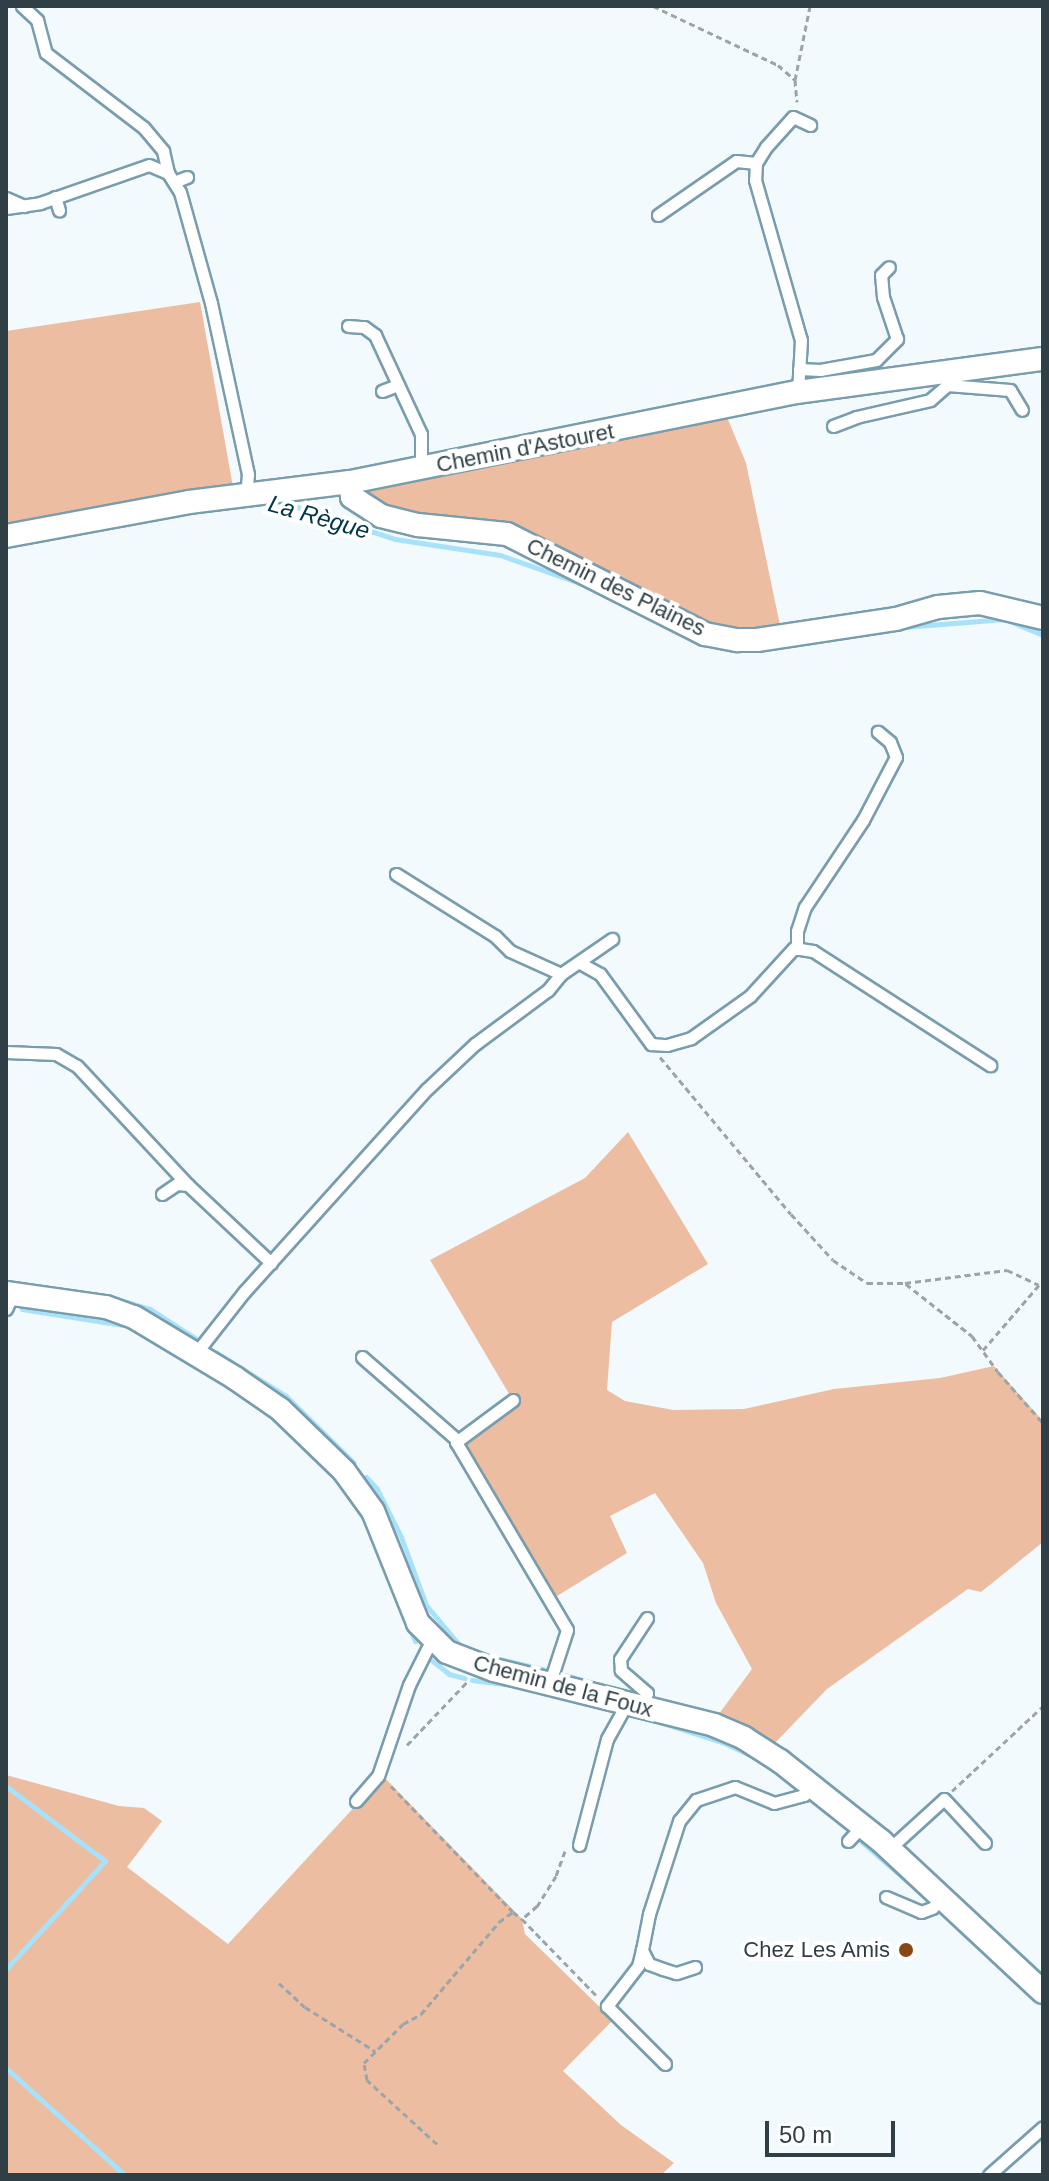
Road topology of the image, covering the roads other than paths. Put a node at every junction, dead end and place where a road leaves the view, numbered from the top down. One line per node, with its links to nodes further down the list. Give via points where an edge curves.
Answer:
1 (22, 6): 5 (lane, via 37,20 54,64 166,145)
2 (810, 125): 3 (lane, via 793,117)
3 (756, 163): 9 (lane, via 736,161); 16 (lane, via 759,193 799,328)
4 (187, 177): 5 (lane)
5 (171, 178): 6 (lane, via 149,165); 12 (lane)
6 (55, 197): 7 (lane, via 25,206); 8 (lane)
7 (8, 200)
8 (59, 210)
9 (658, 215)
10 (889, 267): 16 (lane, via 881,275 882,286 897,339 876,360 820,370)
11 (188, 272): 12 (lane)
12 (207, 274): 23 (lane, via 248,474)
13 (348, 326): 17 (lane, via 364,327 375,335)
14 (1043, 359): 15 (street, Chemin d'Astouret)
15 (946, 379): 16 (street, Chemin d'Astouret); 19 (lane, via 1010,390); 20 (lane, via 930,400)
16 (798, 380): 21 (street, Chemin d'Astouret)
17 (398, 385): 18 (lane); 21 (lane, via 421,434)
18 (382, 391)
19 (1022, 410)
20 (833, 426)
21 (421, 468): 22 (street, Chemin d'Astouret)
22 (350, 482): 23 (street, Chemin d'Astouret); 25 (street, Chemin des Plaines, via 352,497 381,516 507,534 705,634 757,640 980,603)
23 (246, 495): 24 (street, Chemin d'Astouret)
24 (6, 536)
25 (1043, 618)
26 (878, 732): 29 (lane, via 896,757 863,820 805,907)
27 (396, 874): 31 (lane, via 495,936 510,951)
28 (612, 939): 30 (lane)
29 (797, 949): 30 (lane, via 750,996 701,1031 667,1045 651,1044 600,974); 33 (lane, via 813,951)
30 (580, 963): 31 (lane)
31 (561, 974): 36 (lane, via 427,1089)
32 (6, 1052): 34 (lane, via 56,1054 77,1066)
33 (990, 1065)
34 (188, 1185): 35 (lane, via 177,1184); 36 (lane)
35 (162, 1194)
36 (271, 1263): 38 (lane)
37 (8, 1298): 38 (street, Chemin de la Foux, via 106,1307)
38 (196, 1353): 43 (street, Chemin de la Foux, via 280,1409 344,1471 373,1511 418,1623)
39 (362, 1357): 41 (lane)
40 (513, 1400): 41 (lane)
41 (457, 1440): 44 (lane, via 567,1630)
42 (647, 1618): 45 (lane, via 620,1659 621,1670 647,1693)
43 (432, 1639): 44 (street, Chemin de la Foux, via 447,1652 478,1664); 47 (lane, via 409,1685 378,1776)
44 (550, 1682): 45 (street, Chemin de la Foux)
45 (635, 1704): 46 (street, Chemin de la Foux, via 744,1738); 49 (lane, via 607,1739)
46 (813, 1787): 50 (street, Chemin de la Foux, via 855,1834); 53 (lane, via 774,1803 735,1787 696,1800 679,1821)
47 (356, 1801)
48 (985, 1843): 50 (lane, via 944,1799)
49 (579, 1845)
50 (889, 1849): 52 (street, Chemin de la Foux)
51 (886, 1897): 52 (lane, via 921,1912)
52 (943, 1898): 55 (street, Chemin de la Foux)
53 (642, 1950): 54 (lane, via 649,1964 663,1969 676,1973); 56 (lane, via 638,1966 607,2006)
54 (695, 1967)
55 (1043, 1992)
56 (665, 2064)
57 (1043, 2127): 58 (lane)
58 (992, 2174)

